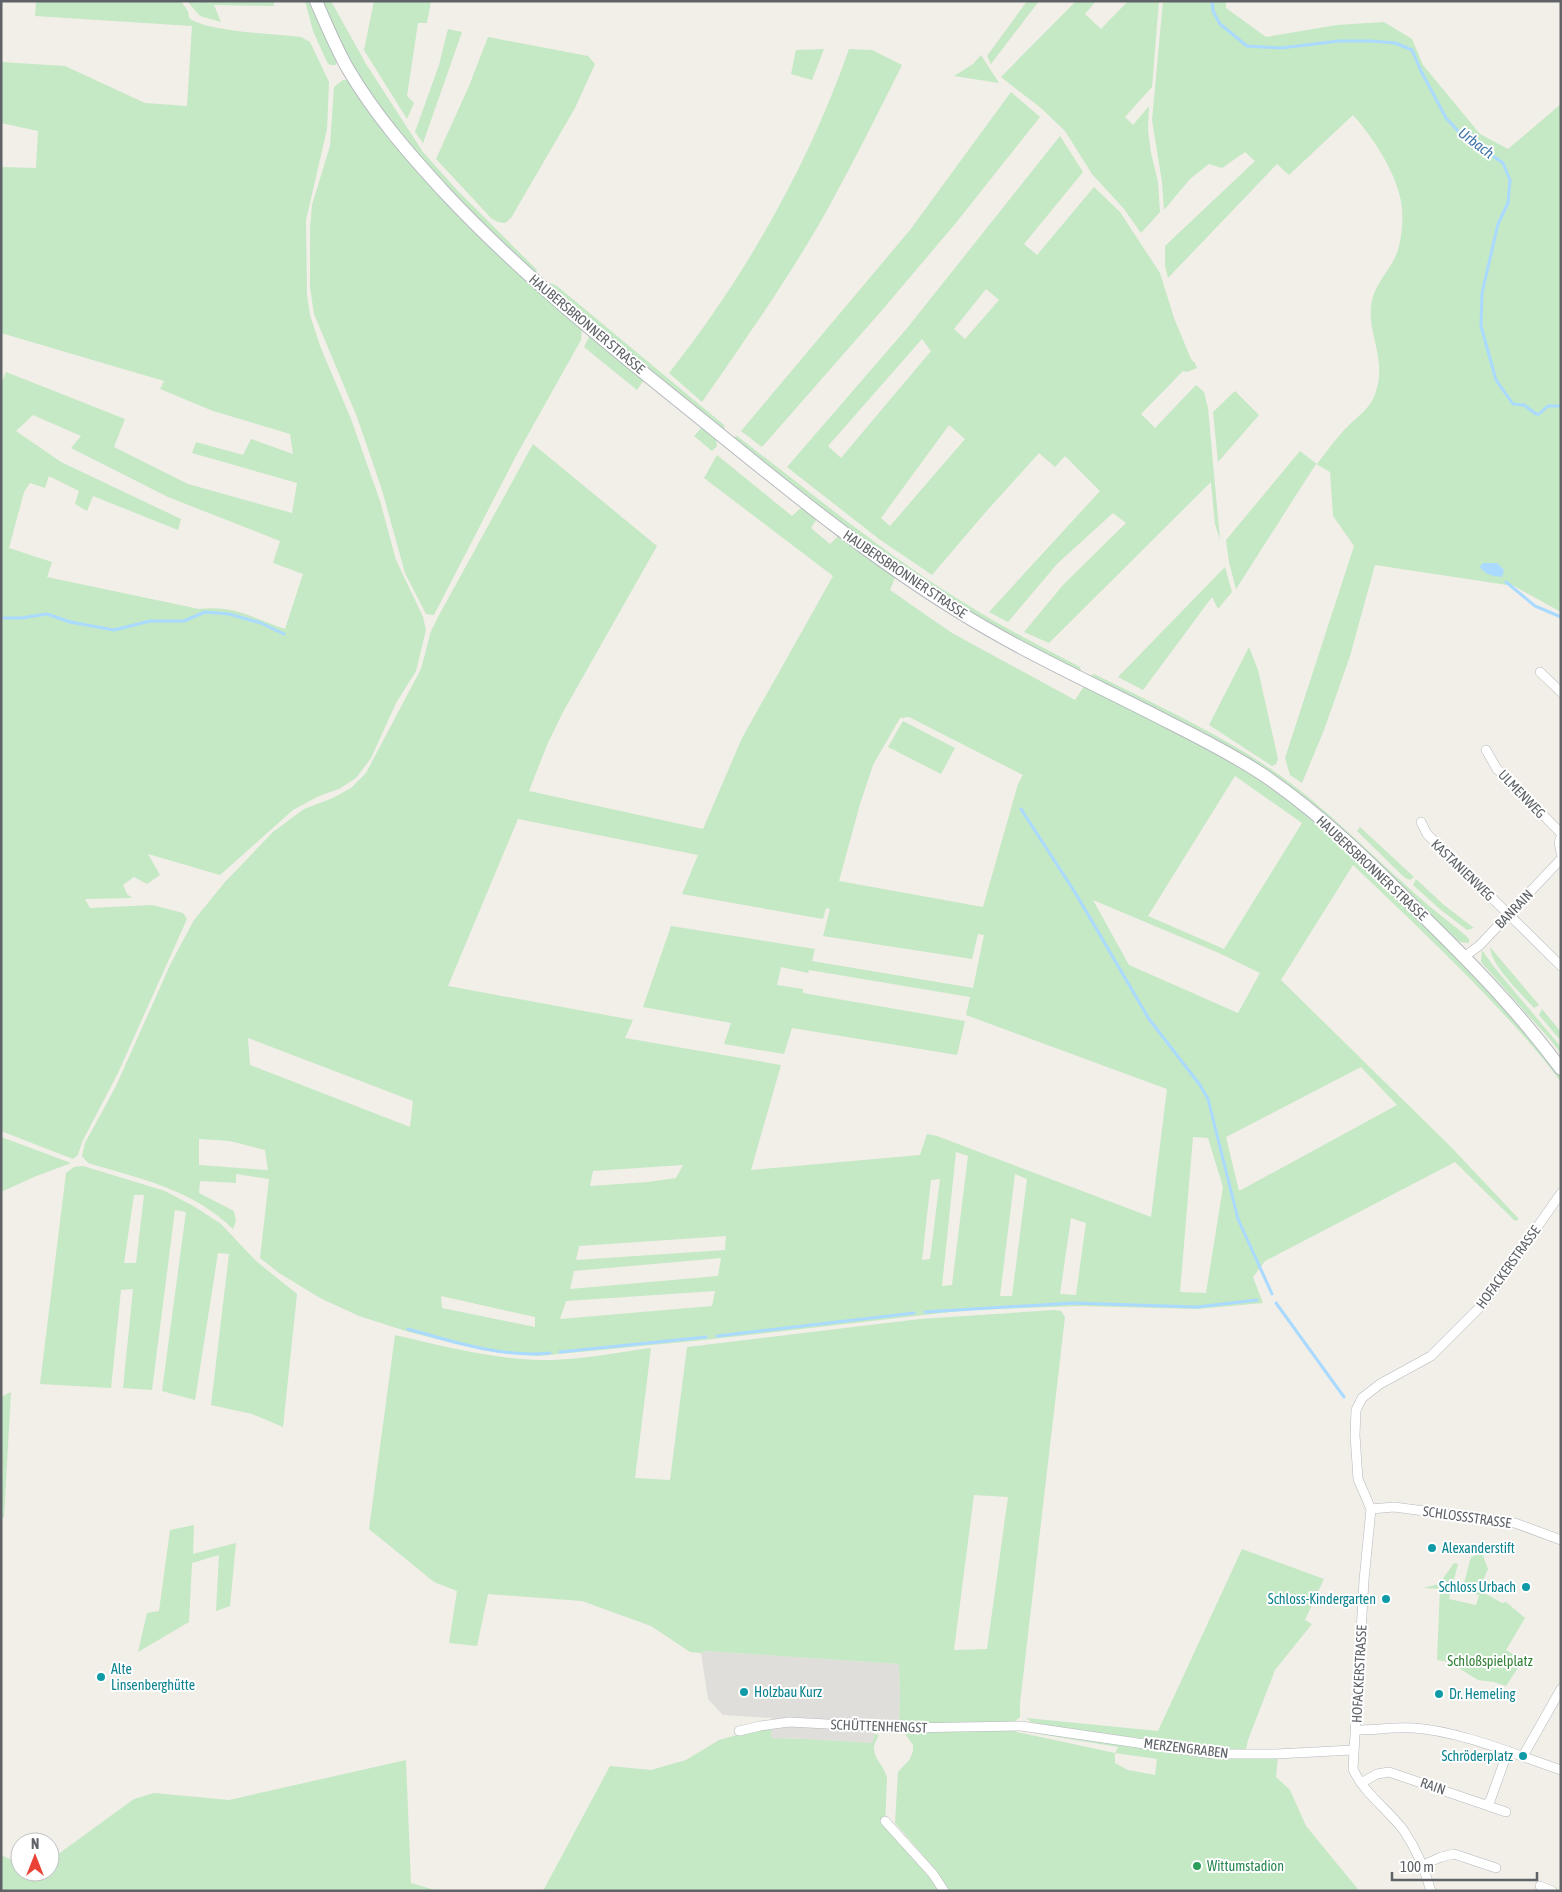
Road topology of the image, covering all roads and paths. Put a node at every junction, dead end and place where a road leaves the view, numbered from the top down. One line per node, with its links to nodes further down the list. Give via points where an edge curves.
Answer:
1 (316, 1): 11 (street, HAUBERSBRONNER STRASSE, via 347,67 408,153 471,220 590,329 857,542 957,611 1211,744 1263,775 1311,810 1359,852)
2 (1540, 672): 3 (street)
3 (1561, 692)
4 (1486, 750): 6 (street, ULMENWEG, via 1497,769)
5 (1420, 822): 10 (street, KASTANIENWEG, via 1427,834)
6 (1561, 833)
7 (1561, 838): 8 (street)
8 (1561, 853)
9 (1561, 859): 10 (street, BANRAIN)
10 (1510, 914): 11 (street, BANRAIN); 12 (street, KASTANIENWEG)
11 (1464, 957): 13 (street, HAUBERSBRONNER STRASSE, via 1527,1024)
12 (1561, 966)
13 (1561, 1068)
14 (1561, 1193): 15 (street, HOFACKERSTRASSE, via 1484,1303 1432,1356 1380,1384 1362,1398 1355,1419 1358,1479)
15 (1371, 1509): 16 (street, SCHLOSSSTRASSE, via 1394,1507 1515,1523); 19 (street, HOFACKERSTRASSE)
16 (1561, 1540)
17 (1561, 1688): 23 (street)
18 (1020, 1726): 20 (street, SCHÜTTENHENGST, via 904,1728 789,1722); 21 (street, MERZENGRABEN, via 1214,1754)
19 (1356, 1730): 21 (street, HOFACKERSTRASSE); 22 (street, via 1414,1728 1459,1736)
20 (739, 1731)
21 (1353, 1750): 25 (street, HOFACKERSTRASSE, via 1353,1769)
22 (1508, 1752): 23 (street); 26 (street, via 1490,1801)
23 (1523, 1756): 24 (street)
24 (1561, 1770)
25 (1361, 1783): 26 (street, RAIN, via 1390,1772); 29 (street, HOFACKERSTRASSE, via 1404,1831)
26 (1486, 1804): 27 (street, RAIN)
27 (1506, 1812)
28 (885, 1821): 32 (street, via 933,1874)
29 (1423, 1865): 30 (street, via 1454,1854); 33 (street, HOFACKERSTRASSE)
30 (1496, 1868)
31 (1540, 1886): 34 (street)
32 (944, 1891)
33 (1431, 1891)
34 (1552, 1891)

